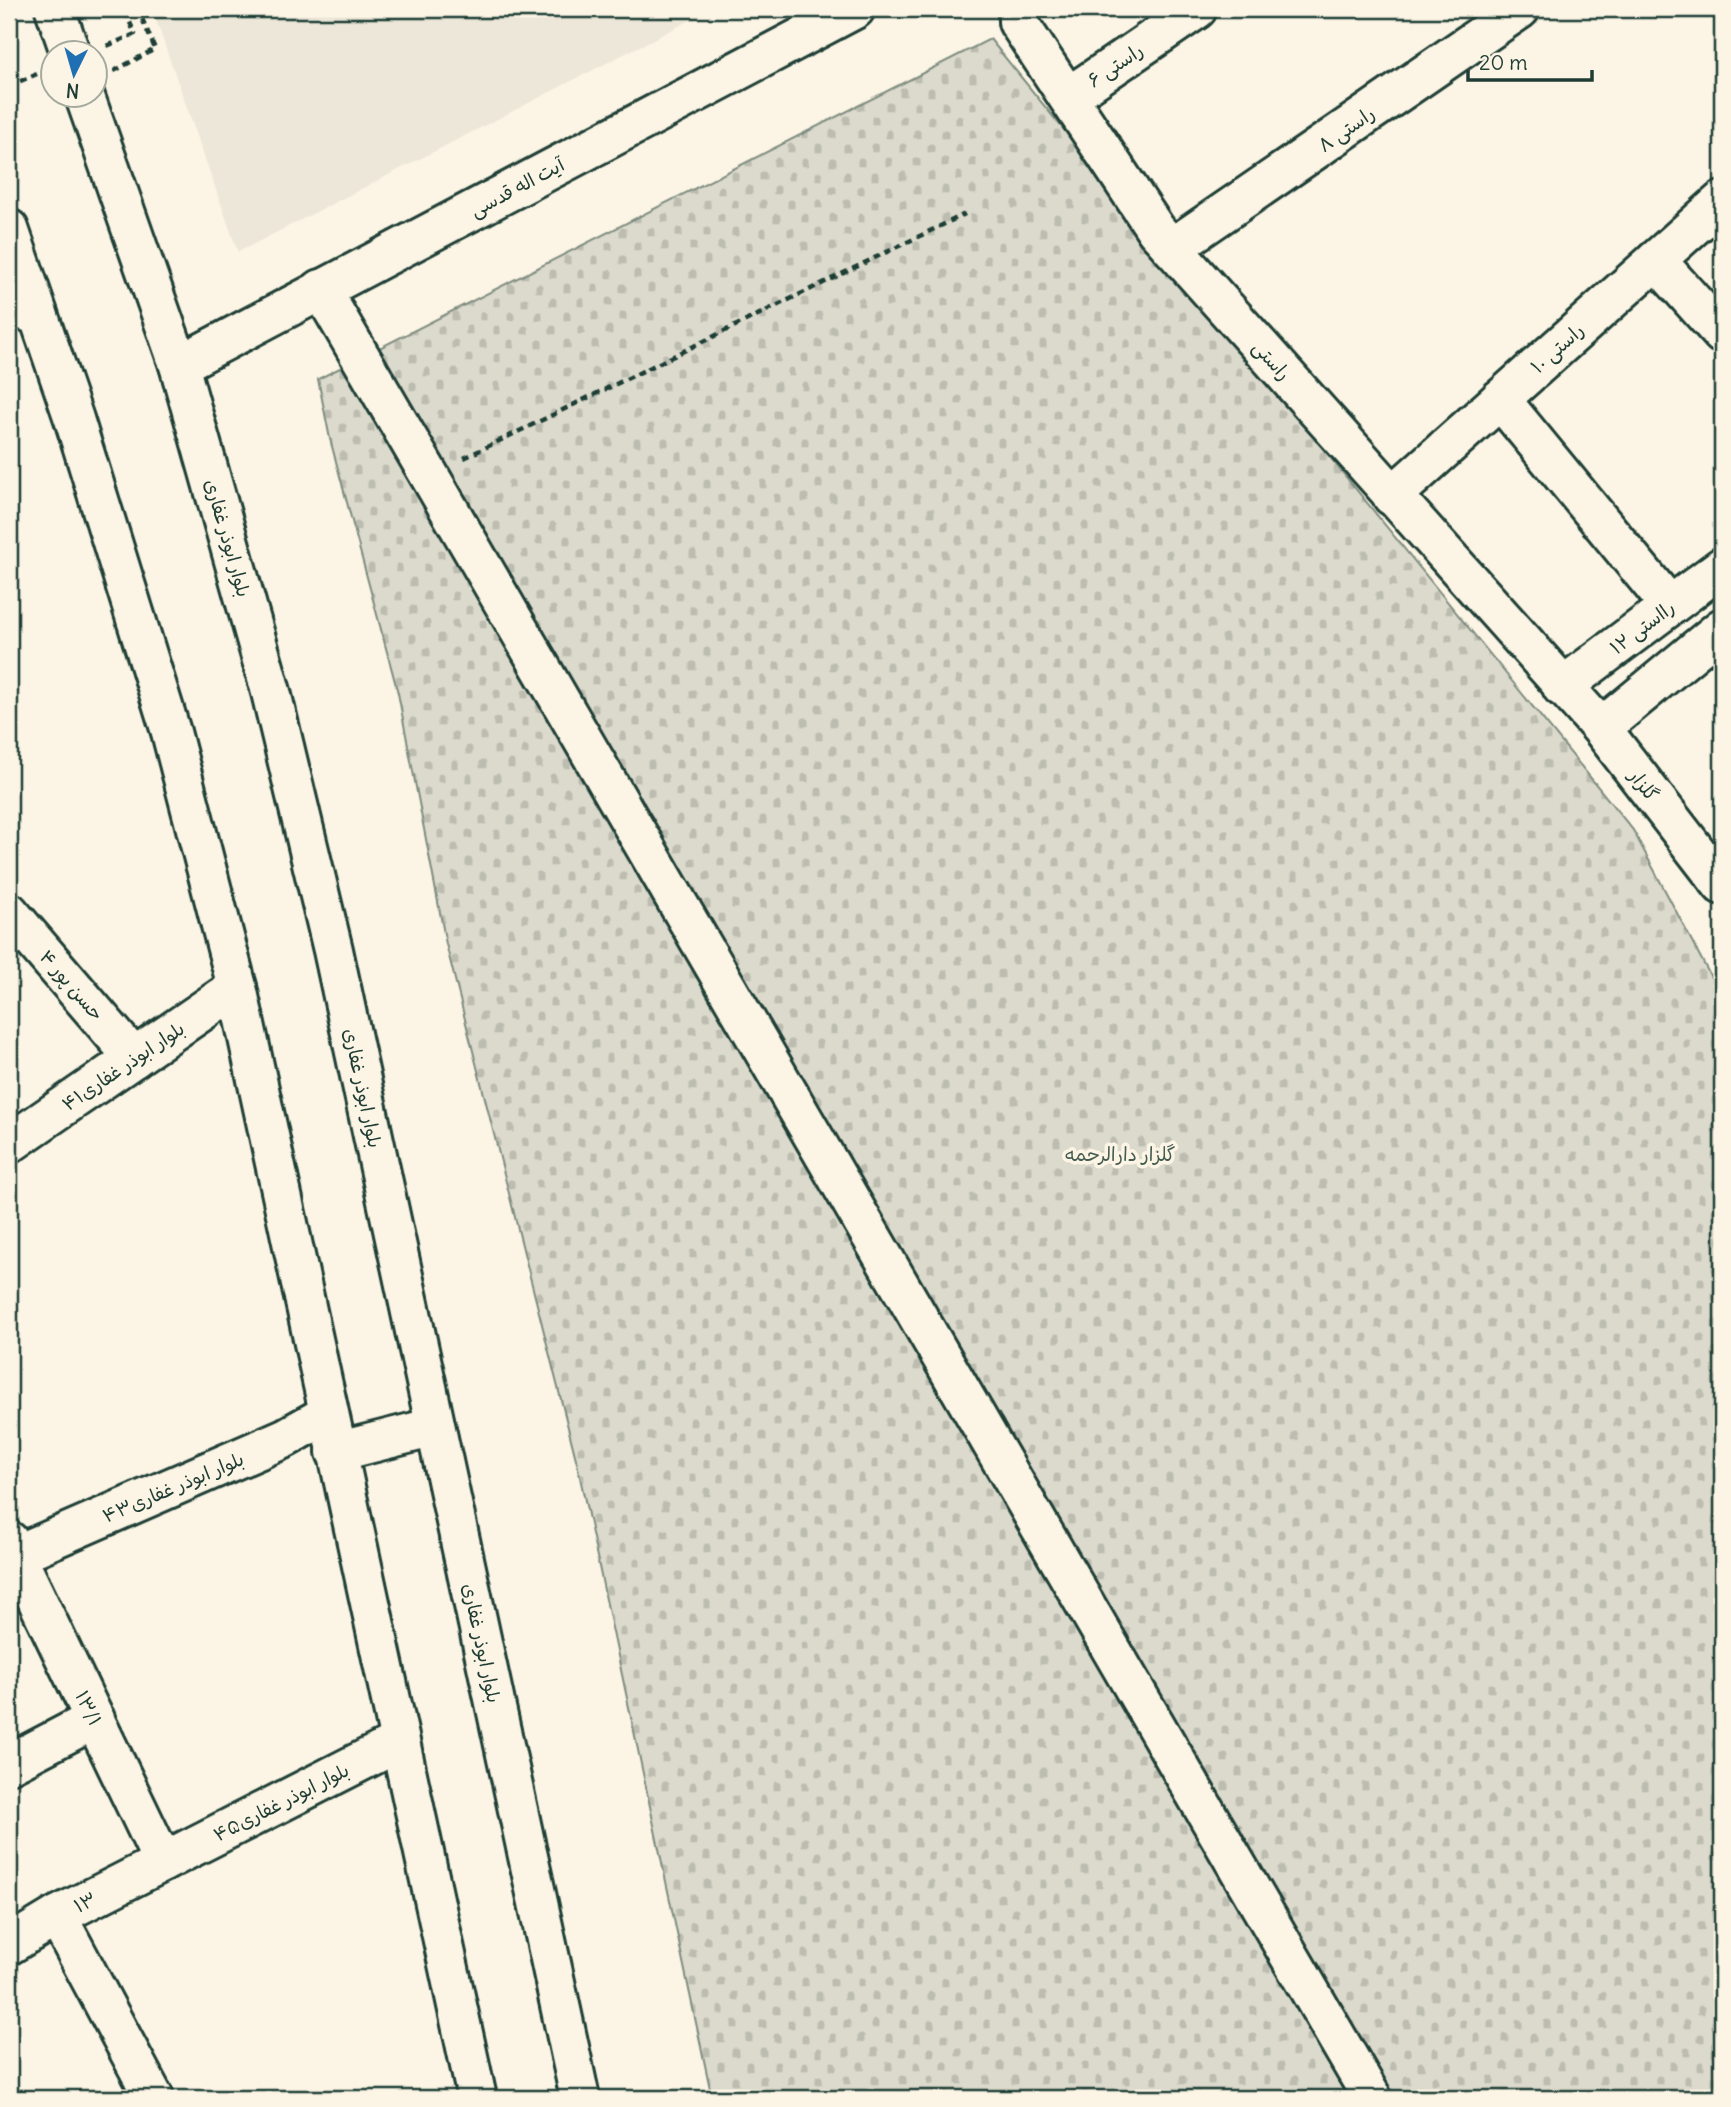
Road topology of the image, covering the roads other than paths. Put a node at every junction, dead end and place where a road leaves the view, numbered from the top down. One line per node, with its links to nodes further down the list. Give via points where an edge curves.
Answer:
1 (54, 9): 6 (street)
2 (855, 9): 13 (street, آیت اله قدسی)
3 (1018, 9): 7 (street, راستی, via 1018,22)
4 (1197, 9): 7 (street, راستی ۶)
5 (1520, 9): 11 (street, راستی ۸)
6 (55, 38)
7 (1068, 97): 11 (street, راستی)
8 (102, 108): 16 (street, بلوار ابوذر غفاری)
9 (1722, 201): 12 (street, راستی ۱۰)
10 (9, 229): 14 (street)
11 (1172, 248): 18 (street, راستی)
12 (1656, 260): 15 (street); 17 (street, راستی ۱۰)
13 (321, 289): 16 (street, آیت اله قدسی); 42 (street)
14 (23, 310): 26 (street, via 74,419 171,733)
15 (1722, 334)
16 (179, 365): 30 (street, بلوار ابوذر غفاری, via 274,705 333,950)
17 (1500, 399): 18 (street, راستی ۱۰); 20 (street)
18 (1392, 496): 22 (street, راستی)
19 (1722, 567): 20 (street, ۱۲ رااستی)
20 (1670, 606): 22 (street, ۱۲ رااستی)
21 (1722, 628): 23 (street)
22 (1562, 687): 23 (street, گلزار)
23 (1601, 728): 24 (street, گلزار)
24 (1722, 886)
25 (9, 912): 27 (street, ۴ حسن پور)
26 (237, 987): 27 (street, بلوار ابوذر غفاری۴۱); 29 (street)
27 (134, 1058): 28 (street, بلوار ابوذر غفاری۴۱)
28 (9, 1144)
29 (328, 1414): 31 (street); 32 (street, بلوار ابوذر غفاری۴۳, via 285,1438)
30 (435, 1427): 31 (street); 41 (street, بلوار ابوذر غفاری)
31 (336, 1452): 34 (street)
32 (11, 1551): 33 (street, ۱۳/۱)
33 (94, 1719): 35 (street); 36 (street, ۱۳/۱)
34 (399, 1742): 36 (street, بلوار ابوذر غفاری۴۵); 40 (street)
35 (9, 1764)
36 (163, 1862): 37 (street, ۱۳)
37 (58, 1916): 38 (street, ۱۳); 39 (street)
38 (9, 1945)
39 (155, 2098)
40 (477, 2098)
41 (580, 2098)
42 (1372, 2098)

